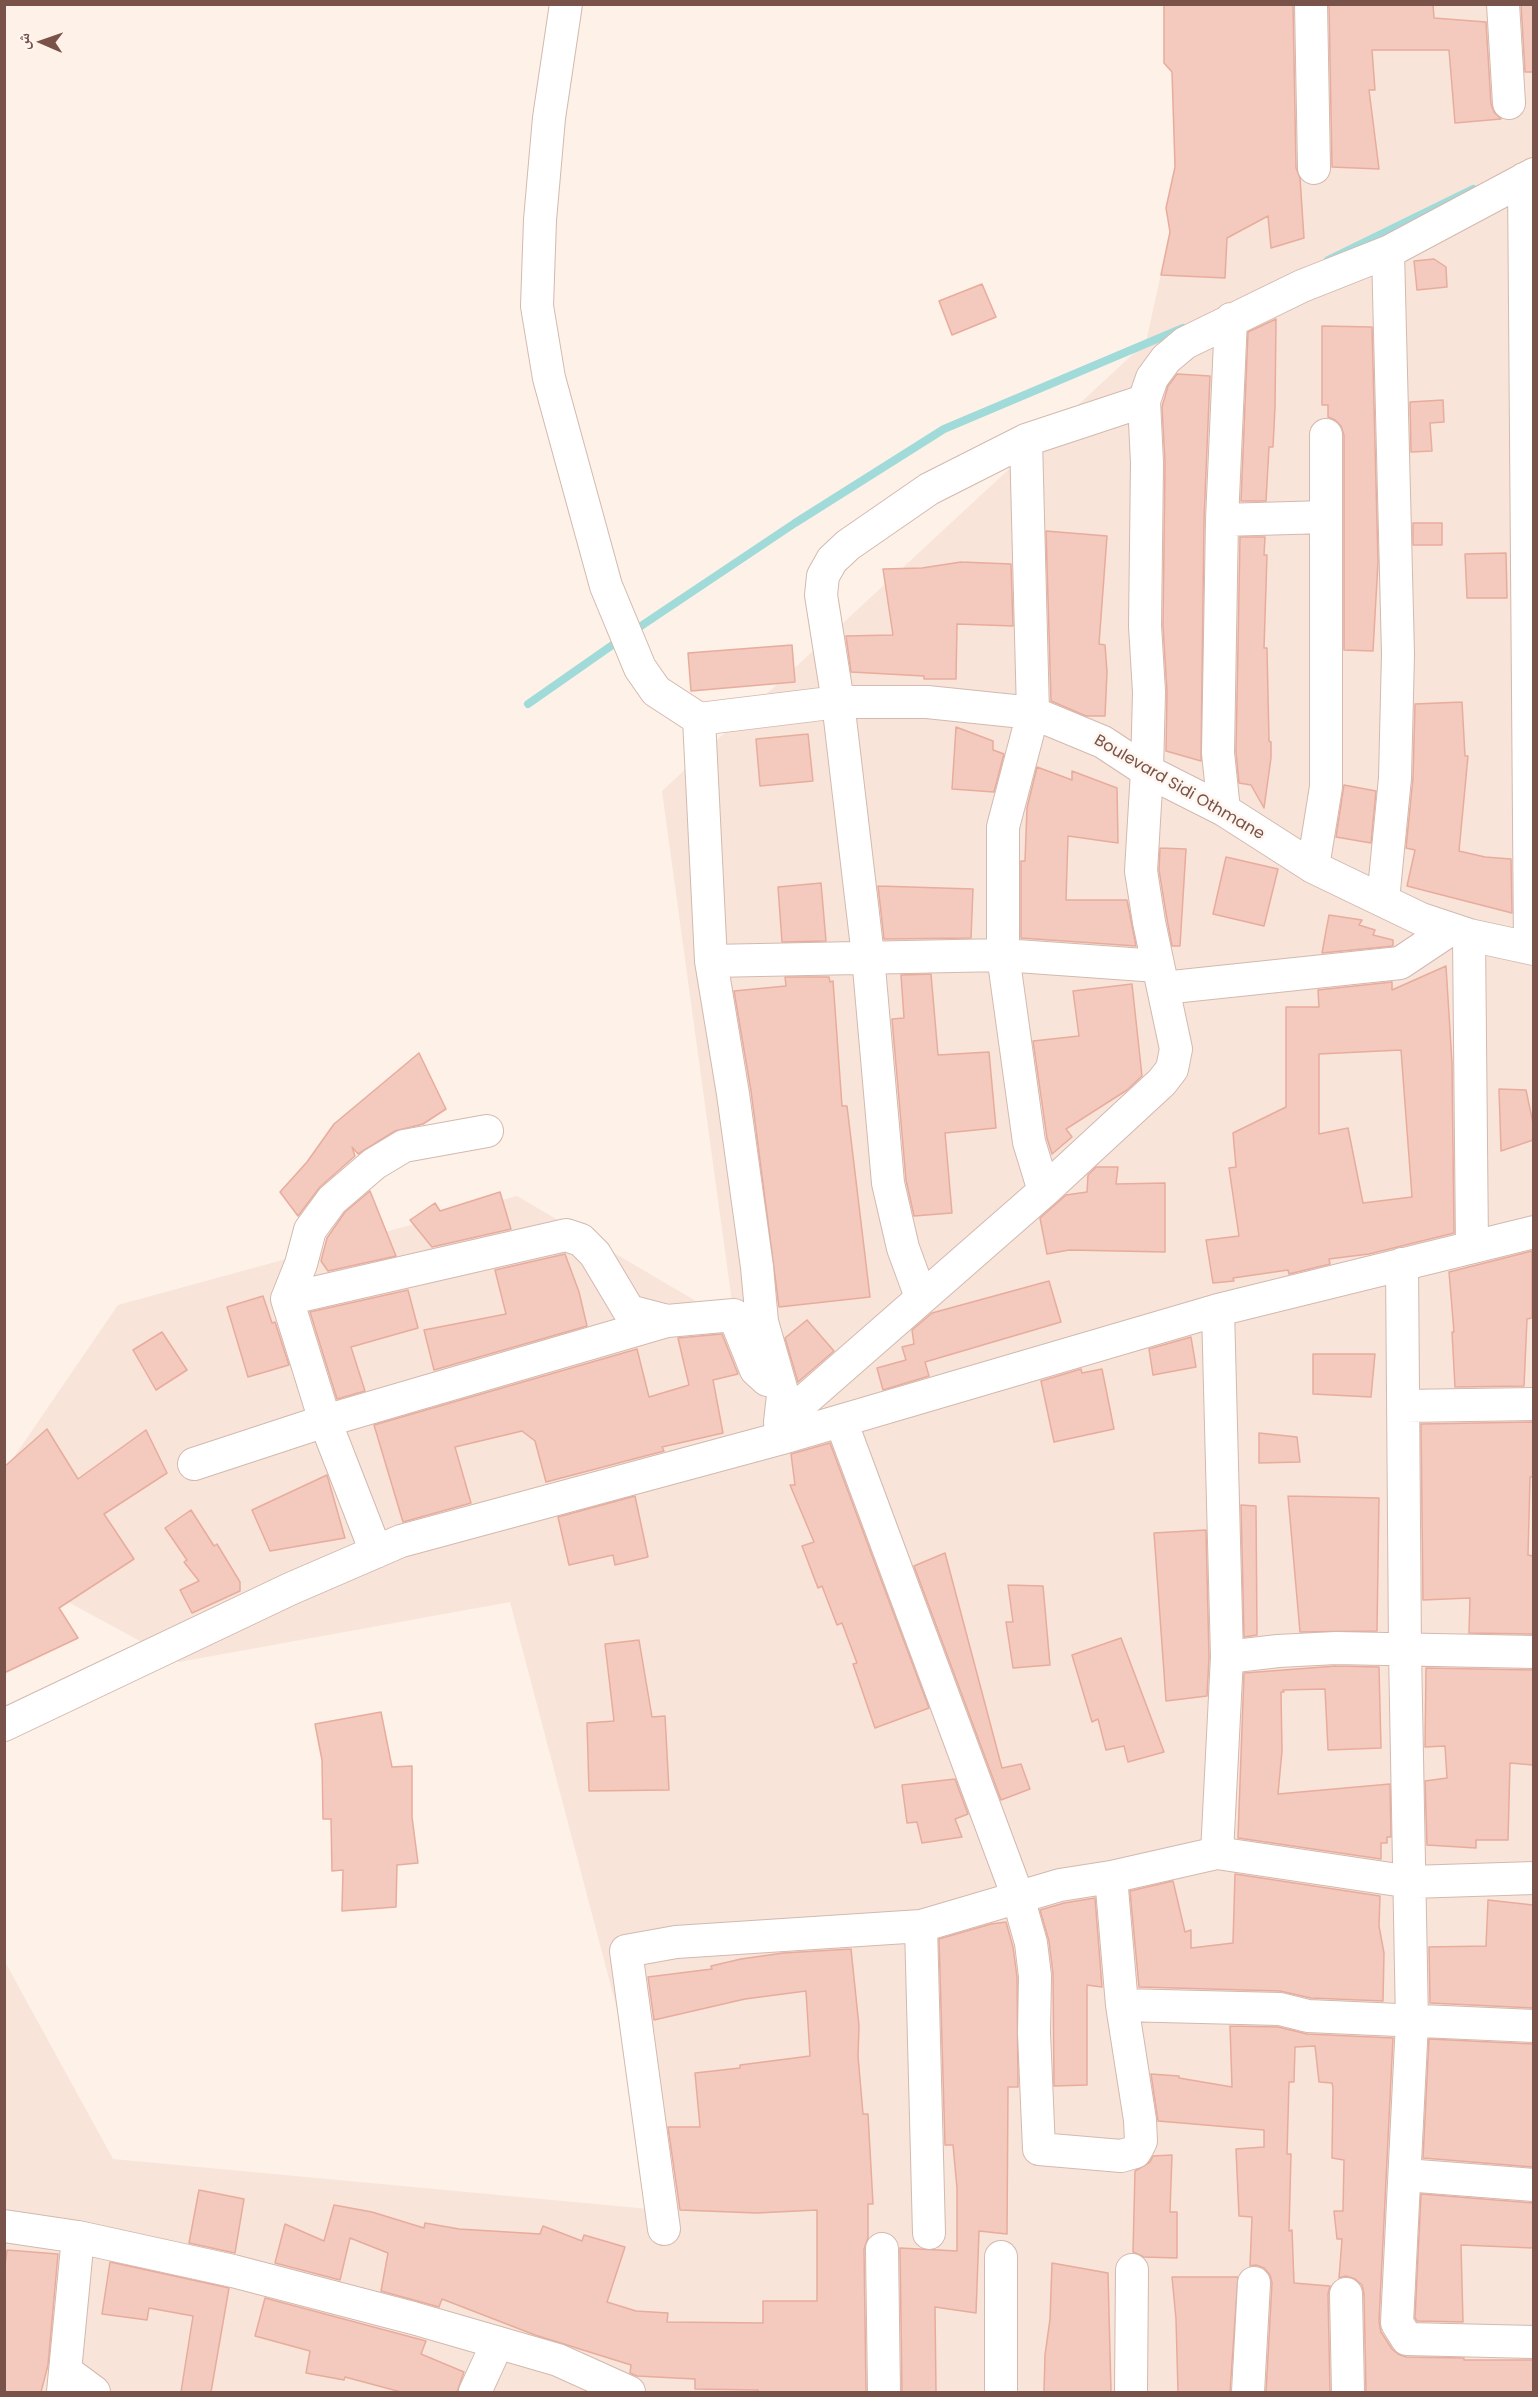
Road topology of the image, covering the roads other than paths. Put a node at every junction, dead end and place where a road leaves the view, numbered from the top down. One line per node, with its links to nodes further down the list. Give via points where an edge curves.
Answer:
1 (566, 4): 16 (street, via 549,118 540,220 537,306 549,378 600,566 640,668 656,691)
2 (1311, 4): 5 (street)
3 (1503, 4): 4 (street)
4 (1509, 103)
5 (1314, 168)
6 (1529, 176): 7 (street); 22 (street)
7 (1388, 252): 8 (street); 20 (street, via 1398,654 1395,778)
8 (1231, 319): 9 (street, via 1185,342 1166,359 1152,378); 13 (street)
9 (1144, 401): 11 (street); 17 (street)
10 (1326, 435): 12 (street)
11 (1026, 440): 14 (street, via 929,489 832,560 823,576 821,595); 15 (street)
12 (1326, 517): 13 (street); 19 (street, via 1326,787)
13 (1222, 520): 18 (street, via 1218,753)
14 (838, 702): 15 (street, Boulevard Sidi Othmane, via 927,702); 16 (street, Boulevard Sidi Othmane); 24 (street)
15 (1033, 713): 17 (street, Boulevard Sidi Othmane, via 1103,742); 23 (street, via 1003,827)
16 (699, 719): 25 (street)
17 (1147, 771): 18 (street, Boulevard Sidi Othmane); 26 (street, via 1141,871)
18 (1224, 810): 19 (street, Boulevard Sidi Othmane)
19 (1313, 867): 20 (street, Boulevard Sidi Othmane)
20 (1383, 900): 21 (street, Boulevard Sidi Othmane, via 1420,919)
21 (1460, 932): 22 (street, Boulevard Sidi Othmane); 26 (street, via 1400,963); 30 (street)
22 (1532, 949)
23 (1003, 955): 24 (street); 26 (street); 28 (street, via 1029,1142)
24 (868, 956): 25 (street); 32 (street, via 888,1183 903,1248)
25 (711, 961): 38 (street, via 733,1094 762,1322)
26 (1161, 977): 28 (street, via 1176,1049 1172,1069)
27 (487, 1131): 33 (street, via 404,1146 374,1164 332,1200 310,1230)
28 (1044, 1191): 32 (street)
29 (1533, 1232): 30 (street)
30 (1472, 1247): 31 (street)
31 (1402, 1264): 34 (street); 37 (street)
32 (921, 1297): 38 (street)
33 (287, 1299): 35 (street, via 566,1235 581,1240 595,1254 629,1311); 39 (street)
34 (1218, 1310): 40 (street); 45 (street)
35 (667, 1321): 38 (street, via 734,1315 756,1370); 39 (street)
36 (1533, 1404): 37 (street)
37 (1403, 1406): 43 (street)
38 (782, 1418): 40 (street); 42 (street)
39 (325, 1421): 41 (street); 42 (street)
40 (841, 1421): 51 (street)
41 (195, 1464)
42 (376, 1551): 46 (street)
43 (1405, 1651): 44 (street); 45 (street, via 1336,1648); 50 (street)
44 (1533, 1652)
45 (1227, 1658): 47 (street)
46 (4, 1725)
47 (1217, 1853): 48 (street); 50 (street)
48 (1111, 1877): 51 (street); 53 (street)
49 (1533, 1878): 50 (street)
50 (1411, 1882): 54 (street)
51 (1017, 1897): 52 (street); 53 (street, via 1031,1943 1035,1976 1039,2149 1121,2156 1135,2152 1138,2147 1140,2120)
52 (921, 1926): 59 (street, via 676,1942 626,1951); 60 (street)
53 (1122, 2005): 54 (street, via 1280,2009 1308,2016)
54 (1412, 2022): 55 (street); 56 (street)
55 (1533, 2026)
56 (1405, 2175): 57 (street); 67 (street, via 1397,2323 1407,2339)
57 (1533, 2185)
58 (4, 2226): 61 (street)
59 (664, 2229)
60 (929, 2233)
61 (78, 2236): 68 (street, via 244,2274); 69 (street)
62 (882, 2250): 73 (street)
63 (1001, 2257): 74 (street)
64 (1132, 2270): 75 (street)
65 (1254, 2283): 76 (street)
66 (1346, 2294): 77 (street)
67 (1533, 2342)
68 (497, 2344): 71 (street); 72 (street, via 558,2360)
69 (65, 2382): 70 (street)
70 (94, 2392)
71 (476, 2392)
72 (629, 2392)
73 (884, 2392)
74 (1001, 2392)
75 (1131, 2392)
76 (1248, 2392)
77 (1348, 2392)

